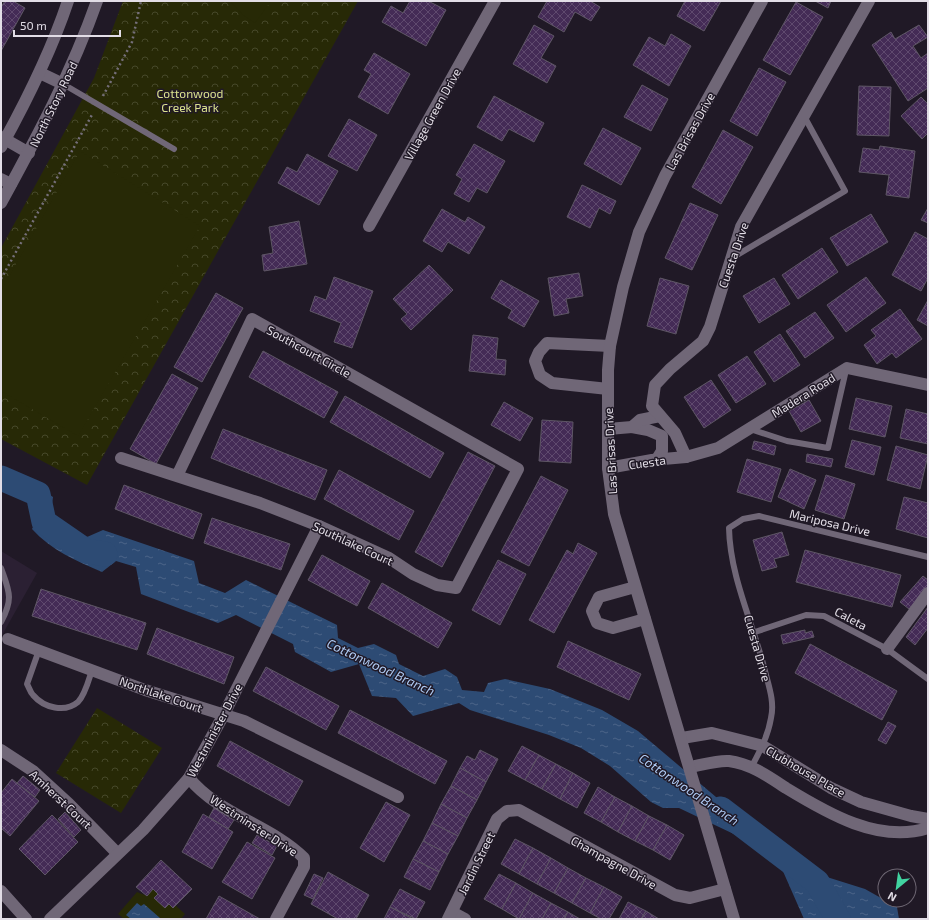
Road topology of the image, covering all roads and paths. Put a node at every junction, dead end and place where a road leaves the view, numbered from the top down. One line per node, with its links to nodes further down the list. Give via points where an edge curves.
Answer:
1 (68, 1): 7 (street)
2 (97, 1): 8 (street, North Story Road)
3 (141, 1): 9 (path, via 132,42)
4 (495, 1): 16 (street, Village Green Drive)
5 (762, 1): 19 (street, Las Brisas Drive, via 664,176 651,204 639,232)
6 (869, 1): 10 (street, Cuesta Drive)
7 (40, 73): 8 (street); 11 (street)
8 (63, 84): 9 (lane); 13 (street, North Story Road)
9 (98, 105): 12 (lane); 18 (path)
10 (804, 115): 17 (street, Cuesta Drive, via 740,227); 17 (lane, via 845,191)
11 (2, 141): 13 (street)
12 (174, 149)
13 (29, 153): 14 (street, North Story Road)
14 (6, 182): 15 (street, North Story Road)
15 (1, 203)
16 (369, 226)
17 (731, 259): 23 (street, Cuesta Drive, via 710,327 703,341 655,385 652,406)
18 (1, 278)
19 (610, 346): 22 (street, Las Brisas Drive); 22 (street, via 547,343 535,361 540,375 552,383)
20 (847, 368): 21 (street, Madera Road); 26 (street, Madera Road); 26 (lane, via 828,448 787,441)
21 (928, 385)
22 (608, 389): 25 (street, Las Brisas Drive)
23 (660, 416): 24 (street, via 640,420); 27 (street, Cuesta Drive, via 675,433)
24 (632, 427): 25 (street); 29 (street, via 662,436 662,450)
25 (608, 429): 30 (street, Las Brisas Drive)
26 (749, 429): 27 (street, Madera Road, via 718,448)
27 (686, 457): 29 (street, Cuesta)
28 (121, 458): 32 (street, Southlake Court)
29 (657, 459): 30 (street, Cuesta)
30 (608, 468): 37 (street, Las Brisas Drive, via 614,514)
31 (518, 469): 32 (street, Southcourt Circle, via 252,319); 33 (street, Southlake Court, via 456,588 436,585 389,558)
32 (177, 476): 33 (street, Southlake Court, via 260,503)
33 (319, 526): 47 (street, Westminister Drive)
34 (729, 528): 35 (lane, Mariposa Drive, via 743,519 759,516); 41 (lane, Cuesta Drive, via 730,546 740,592)
35 (928, 557)
36 (1, 568): 40 (lane, via 10,595)
37 (635, 587): 39 (street, Las Brisas Drive); 39 (street, via 599,597 592,611 597,623 613,628)
38 (928, 593): 43 (street)
39 (645, 619): 48 (street, Las Brisas Drive)
40 (1, 622)
41 (754, 632): 43 (lane, Caleta, via 806,615 824,616); 49 (lane, Cuesta Drive, via 771,695 772,718)
42 (8, 639): 44 (street, Northlake Court)
43 (887, 649): 46 (lane, Caleta)
44 (39, 650): 45 (street, Northlake Court); 45 (lane, via 27,684 32,695 56,709 68,708 79,701)
45 (92, 669): 47 (street, Northlake Court)
46 (928, 679)
47 (223, 716): 53 (street, Westminister Drive); 54 (street, Northlake Court, via 244,721)
48 (682, 738): 49 (street, Clubhouse Place, via 712,733); 52 (street, Las Brisas Drive)
49 (763, 746): 51 (lane, Cuesta Drive); 56 (street, Clubhouse Place, via 831,788 861,802)
50 (1, 750): 58 (street, Amherst Court, via 33,771)
51 (752, 766): 52 (street, Clubhouse Place, via 728,761); 57 (street, Clubhouse Place, via 823,810 873,830 914,833)
52 (690, 767): 59 (street, Las Brisas Drive)
53 (189, 778): 58 (street, Westminister Drive, via 143,830); 64 (street, Westminster Drive, via 196,787 224,807 294,848 304,858 304,867)
54 (398, 797)
55 (507, 811): 59 (street, Champagne Drive, via 519,810 675,895 690,898); 61 (street, Jardin Street, via 497,819)
56 (928, 819)
57 (928, 828)
58 (117, 853): 63 (street, Westminister Drive)
59 (725, 889): 66 (street, Las Brisas Drive)
60 (1, 891): 62 (street)
61 (450, 915): 65 (street)
62 (26, 919)
63 (50, 919)
64 (276, 919)
65 (465, 919)
66 (734, 919)

